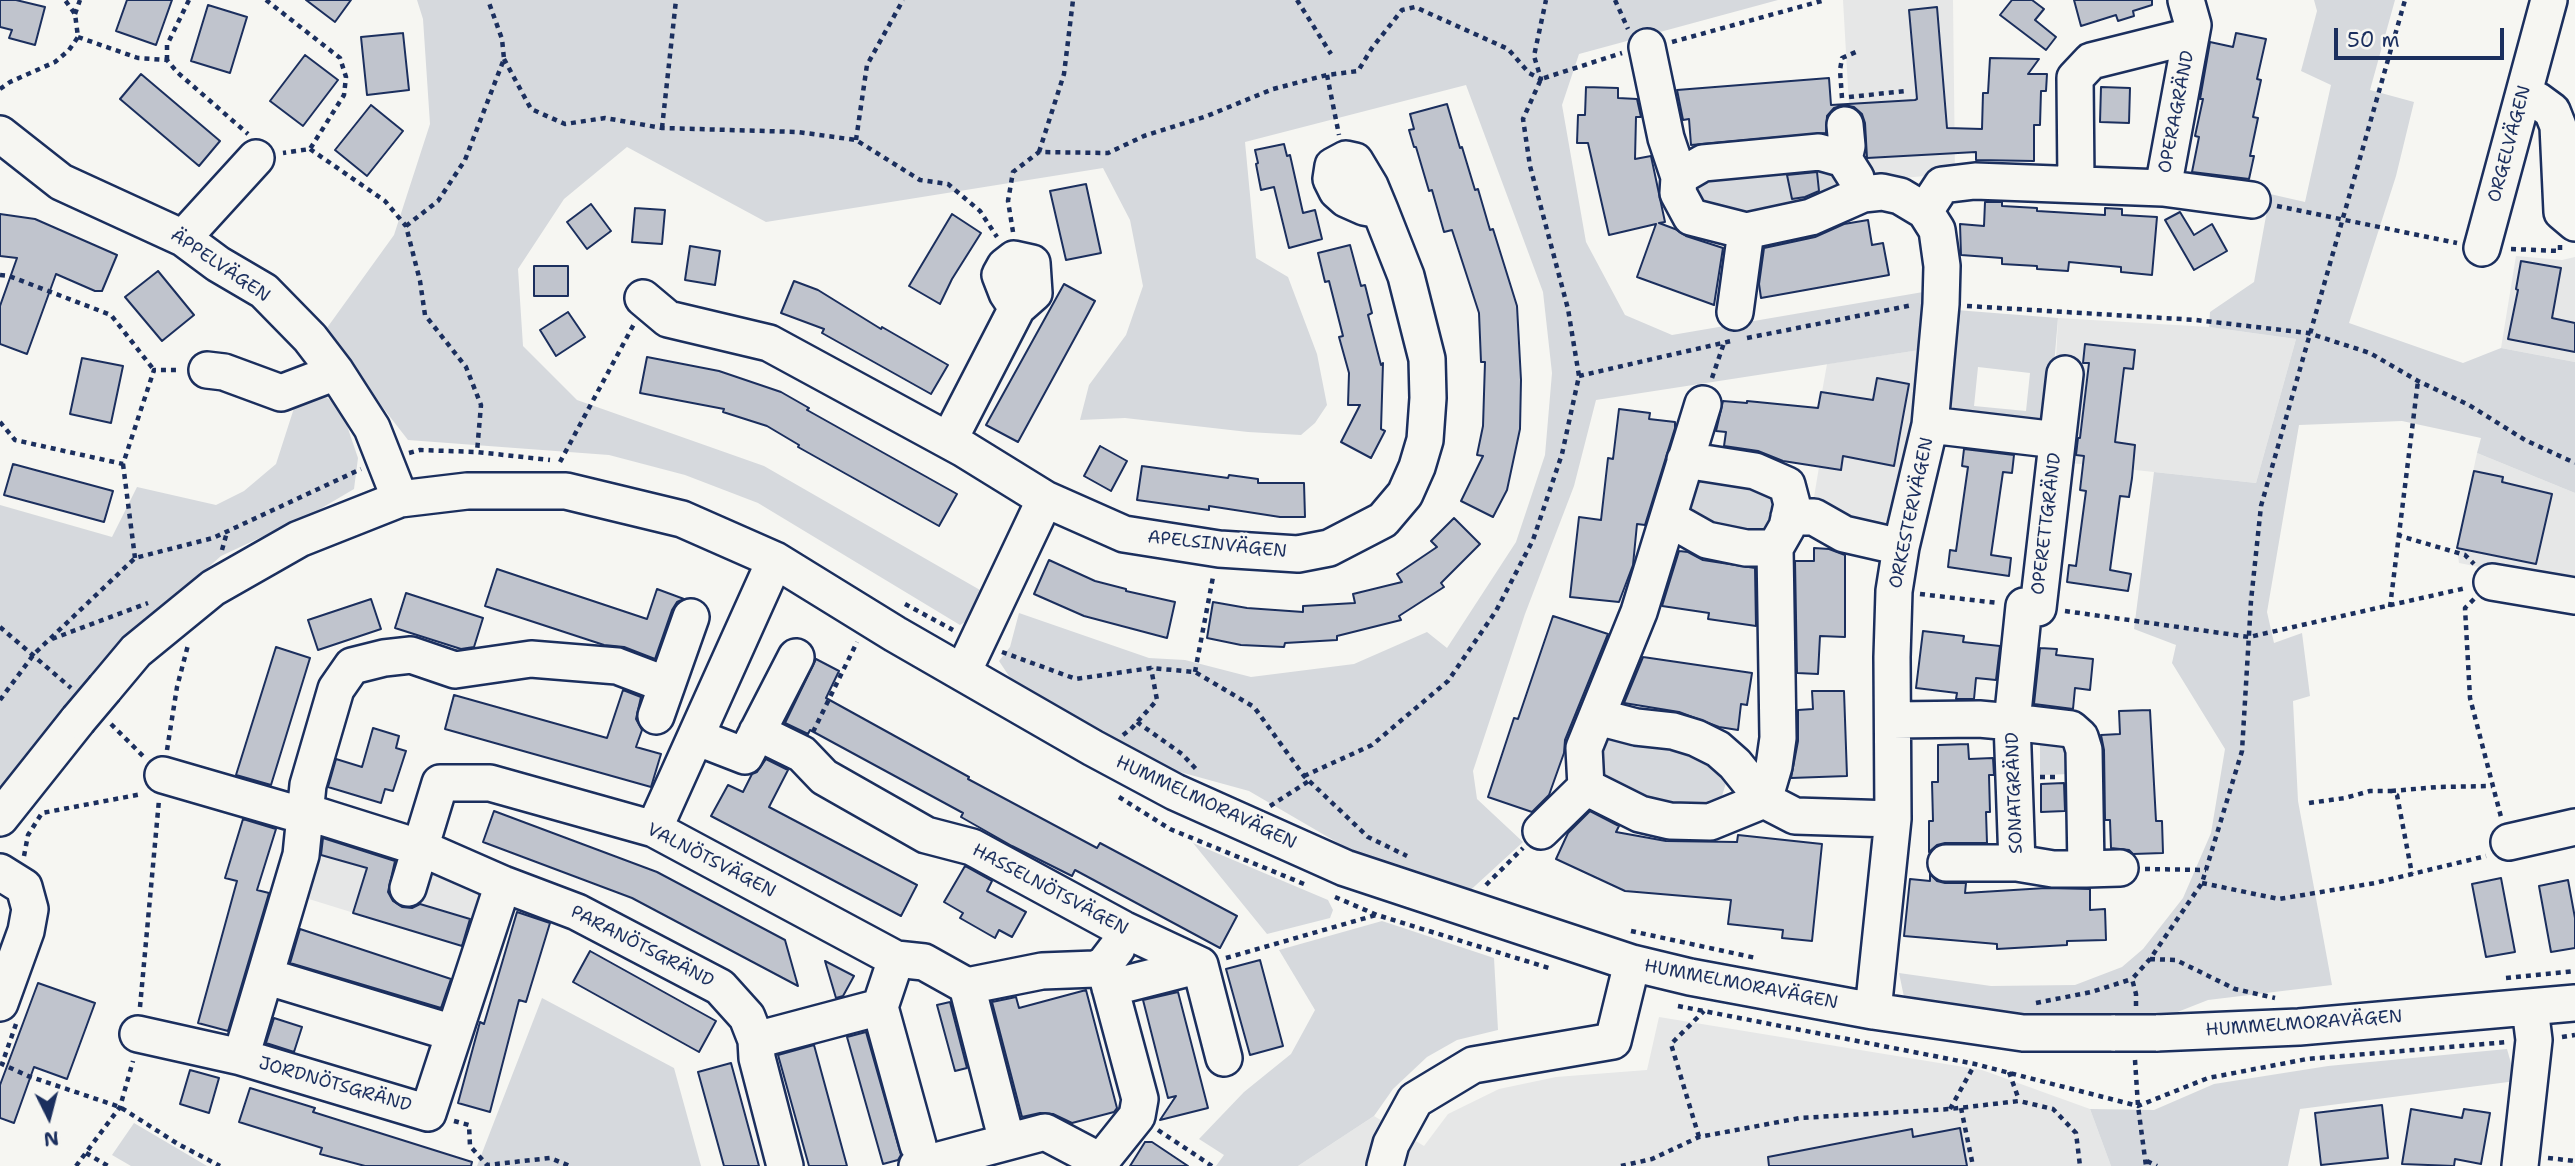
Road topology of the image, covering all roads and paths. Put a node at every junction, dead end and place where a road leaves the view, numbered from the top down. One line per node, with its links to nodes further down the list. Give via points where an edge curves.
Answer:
1 (65, 0): 16 (path)
2 (80, 0): 16 (path)
3 (188, 0): 23 (path, via 167,45)
4 (265, 0): 33 (path, via 340,58 346,77 344,95)
5 (488, 0): 22 (path)
6 (676, 0): 30 (path)
7 (903, 0): 32 (path, via 867,65)
8 (1073, 0): 34 (path, via 1064,74)
9 (1297, 0): 21 (path)
10 (1546, 0): 25 (path, via 1534,55)
11 (1615, 0): 19 (path)
12 (1825, 0): 19 (path)
13 (2186, 0): 17 (street, OPERAGRÄND)
14 (2405, 0): 45 (path)
15 (2549, 0): 28 (street, ORGELVÄGEN)
16 (75, 14): 18 (path)
17 (2191, 36): 39 (street, OPERAGRÄND, via 2091,61 2075,78); 40 (street, OPERAGRÄND)
18 (78, 37): 23 (path, via 138,58); 26 (path, via 55,62)
19 (1642, 48): 25 (path); 38 (street)
20 (1856, 52): 29 (path, via 1842,58)
21 (1331, 54)
22 (505, 59): 30 (path, via 531,109 565,124 605,118); 46 (path, via 465,160 438,201)
23 (167, 60): 35 (path, via 251,137)
24 (1327, 75): 25 (path, via 1358,71 1402,9 1415,7 1508,49 1529,74); 34 (path, via 1273,89 1108,153); 37 (path, via 1340,141)
25 (1541, 79): 60 (path, via 1523,119 1530,166 1568,309)
26 (0, 89)
27 (1906, 91): 29 (path)
28 (2523, 97): 44 (street, via 2552,111 2558,126); 49 (street, ORGELVÄGEN)
29 (1843, 111): 36 (street)
30 (662, 128): 32 (path, via 798,132)
31 (0, 134): 48 (street, ÄPPELVÄGEN, via 61,182)
32 (856, 140): 50 (path, via 920,180 947,184 980,211)
33 (310, 149): 35 (path); 46 (path, via 385,201)
34 (1039, 152): 50 (path, via 1013,172 1008,201)
35 (256, 158): 48 (street)
36 (1844, 159): 38 (street, via 1819,152 1703,163); 41 (street)
37 (1355, 161): 78 (street, APELSINVÄGEN, via 1370,186 1406,276 1427,359 1428,398 1417,467 1405,494 1383,520 1329,548 1298,554)
38 (1679, 177): 47 (street, via 1678,193 1691,217)
39 (2077, 183): 40 (street, OPERAGRÄND); 43 (street, OPERAGRÄND, via 1975,181 1942,185)
40 (2163, 188): 42 (street, OPERAGRÄND)
41 (1863, 194): 43 (street, via 1900,196); 47 (street, via 1811,217)
42 (2252, 201): 45 (path)
43 (1925, 211): 53 (street, ORKESTERVÄGEN, via 1937,230)
44 (2569, 217): 49 (path, via 2560,251)
45 (2343, 219): 49 (path); 55 (path)
46 (406, 226): 66 (path, via 425,315 467,367 481,405)
47 (1746, 231): 54 (street)
48 (183, 238): 58 (street, ÄPPELVÄGEN, via 264,290)
49 (2482, 248)
50 (1013, 257): 65 (street, via 1032,263 1034,293 1017,308)
51 (0, 275): 56 (path, via 111,315)
52 (643, 298): 65 (street, APELSINVÄGEN, via 668,319 769,343); 71 (path, via 633,326 560,462)
53 (1941, 304): 54 (path); 55 (path, via 2196,320); 64 (street, ORKESTERVÄGEN)
54 (1729, 328): 60 (path); 62 (path)
55 (2308, 333): 61 (path, via 2370,353); 90 (path, via 2261,506)
56 (154, 370): 57 (path); 70 (path)
57 (207, 370): 58 (street, via 281,393)
58 (336, 372): 72 (street, ÄPPELVÄGEN, via 372,428)
59 (2065, 374): 67 (street, OPERETTGRÄND)
60 (1579, 376): 109 (path, via 1562,454 1533,540 1496,611 1448,681 1372,745)
61 (2418, 381): 69 (path); 76 (path)
62 (1703, 404): 68 (street)
63 (0, 422): 70 (path, via 15,440)
64 (1930, 425): 67 (street, OPERETTGRÄND); 77 (street, ORKESTERVÄGEN)
65 (949, 440): 73 (street, APELSINVÄGEN)
66 (477, 452)
67 (2056, 453): 86 (street, OPERETTGRÄND)
68 (1685, 460): 74 (street); 75 (street, via 1755,471 1787,485 1791,504)
69 (2575, 463)
70 (123, 464): 79 (path)
71 (573, 465)
72 (400, 499): 80 (street, HUMMELMORAVÄGEN, via 467,491 566,491 682,519); 120 (street, HUMMELMORAVÄGEN, bridge, via 299,539 213,588 136,651)
73 (1045, 499): 78 (street, APELSINVÄGEN, via 1124,534); 94 (street)
74 (1668, 518): 75 (street, via 1707,540 1746,548); 99 (street, via 1639,611)
75 (1782, 533): 77 (street, via 1814,517 1844,534); 116 (street, via 1778,738)
76 (2398, 535): 81 (path, via 2465,555); 87 (path)
77 (1901, 547): 82 (street, ORKESTERVÄGEN)
78 (1219, 549): 96 (path)
79 (135, 558)
80 (775, 560): 94 (street, HUMMELMORAVÄGEN, via 895,634); 97 (street)
81 (2492, 582): 83 (street); 87 (path); 112 (path, via 2465,608 2470,698)
82 (1894, 591): 86 (path); 100 (street, ORKESTERVÄGEN)
83 (2575, 596)
84 (894, 598): 94 (path)
85 (150, 602): 92 (path)
86 (2031, 607): 90 (path); 102 (street, SONATGRÄND)
87 (2390, 607): 90 (path)
88 (691, 617): 98 (street)
89 (198, 637): 111 (path, via 188,645 177,687)
90 (2249, 637): 132 (path, via 2242,751)
91 (858, 639): 106 (path)
92 (48, 640)
93 (796, 657): 103 (street)
94 (970, 658): 95 (path, via 1076,680); 148 (street, HUMMELMORAVÄGEN, via 1093,748 1175,792 1345,868)
95 (1151, 668): 96 (path); 101 (path, via 1157,700)
96 (1195, 672): 109 (path, via 1254,707)
97 (716, 691): 98 (street); 104 (street)
98 (664, 692): 119 (street, via 617,666 531,659 455,670 411,655 352,666 336,689 308,785)
99 (1598, 717): 113 (street, via 1584,748); 116 (street, via 1696,738 1735,764)
100 (1893, 720): 102 (street, SONATGRÄND); 121 (street, ORKESTERVÄGEN)
101 (1137, 722): 105 (path); 108 (path, via 1182,754)
102 (2012, 722): 107 (street, SONATGRÄND, via 2071,729 2084,750); 110 (street, SONATGRÄND)
103 (757, 732): 104 (street, via 745,756); 106 (street, HASSELNÖTSVÄGEN)
104 (696, 737): 123 (street)
105 (1115, 740)
106 (802, 754): 143 (street, HASSELNÖTSVÄGEN, via 824,777 926,835 972,847)
107 (2085, 776): 110 (path); 131 (street, SONATGRÄND)
108 (1205, 778)
109 (1306, 778): 118 (path); 127 (path, via 1368,837)
110 (2015, 778): 129 (street, SONATGRÄND)
111 (161, 783): 119 (street); 130 (path, via 42,813); 168 (path)
112 (2492, 786): 114 (path); 125 (path)
113 (1586, 787): 116 (street, via 1640,814 1670,821 1710,822); 124 (street)
114 (2390, 791): 117 (path); 133 (path, via 2397,795)
115 (1113, 793): 137 (path, via 1170,829)
116 (1764, 800): 121 (street, via 1796,816)
117 (2309, 803)
118 (1267, 808)
119 (305, 814): 126 (street); 152 (street, JORDNÖTSGRÄND, via 301,855)
120 (0, 818)
121 (1893, 819): 164 (street, ORKESTERVÄGEN)
122 (2575, 827): 125 (street)
123 (654, 829): 126 (street, VALNÖTSVÄGEN, via 490,783 440,783); 145 (street, VALNÖTSVÄGEN)
124 (1541, 831): 138 (path)
125 (2509, 842): 133 (path, via 2488,856)
126 (421, 848): 136 (street); 139 (street)
127 (1416, 859)
128 (1947, 863): 129 (street, SONATGRÄND)
129 (2017, 863): 131 (street, SONATGRÄND)
130 (15, 868): 162 (street, via 30,909)
131 (2103, 869): 132 (path)
132 (2206, 870): 135 (path)
133 (2412, 874): 135 (path, via 2279,899)
134 (1475, 881): 138 (path)
135 (2202, 883): 147 (path)
136 (503, 884): 166 (street, JORDNÖTSGRÄND); 170 (street, PARANÖTSGRÄND, via 577,912 720,987 747,1017)
137 (1307, 885)
138 (1486, 885): 140 (path)
139 (408, 888)
140 (1499, 890)
141 (1330, 895): 142 (path)
142 (1377, 915): 149 (path); 151 (path)
143 (1124, 929): 149 (street, HASSELNÖTSVÄGEN); 153 (street)
144 (1625, 929): 146 (path)
145 (896, 959): 156 (street, VALNÖTSVÄGEN, via 924,962); 161 (street)
146 (1762, 959)
147 (2150, 959): 154 (path); 157 (path, via 2176,960 2235,989)
148 (1632, 963): 164 (street, HUMMELMORAVÄGEN); 195 (street, via 1613,1041 1473,1065 1415,1100 1391,1144)
149 (1200, 965): 153 (street); 172 (street)
150 (2575, 971): 155 (path)
151 (1563, 972)
152 (265, 976): 166 (street); 171 (street, JORDNÖTSGRÄND)
153 (1107, 977): 156 (street, via 1095,969 1042,971); 182 (street, via 1140,1099)
154 (2132, 979): 160 (path); 167 (path)
155 (2493, 979)
156 (967, 986): 183 (street)
157 (2288, 1001)
158 (2575, 1003): 165 (street, HUMMELMORAVÄGEN)
159 (1673, 1004): 163 (path)
160 (2031, 1004)
161 (880, 1007): 170 (street); 186 (street)
162 (10, 1010): 178 (path, via 2,1064)
163 (1704, 1011): 174 (path); 184 (path, via 1671,1044)
164 (1873, 1011): 167 (street, HUMMELMORAVÄGEN, via 2023,1033)
165 (2532, 1024): 167 (street, HUMMELMORAVÄGEN); 169 (path); 177 (path, via 2208,1078); 200 (street)
166 (453, 1033): 181 (street, JORDNÖTSGRÄND)
167 (2135, 1033): 177 (path)
168 (138, 1034): 171 (street, JORDNÖTSGRÄND); 178 (path)
169 (2575, 1035)
170 (756, 1040): 193 (street, PARANÖTSGRÄND)
171 (241, 1057): 181 (street, JORDNÖTSGRÄND)
172 (1224, 1058)
173 (1984, 1060): 174 (path)
174 (1978, 1065): 175 (path); 180 (path)
175 (2009, 1072): 176 (path); 177 (path)
176 (2019, 1101): 179 (path); 198 (path, via 2053,1109 2076,1133)
177 (2138, 1106): 188 (path)
178 (120, 1107): 185 (path); 191 (path)
179 (1961, 1108): 180 (path); 197 (path)
180 (1950, 1109): 184 (path, via 1800,1118)
181 (428, 1113): 192 (path, via 469,1125 470,1146 487,1165 550,1158)
182 (1137, 1116): 187 (street); 194 (path)
183 (1004, 1130)
184 (1699, 1137): 196 (path, via 1652,1159)
185 (86, 1153): 189 (path); 190 (path)
186 (917, 1156): 187 (street, via 1045,1132)
187 (1099, 1163)
188 (2146, 1163): 199 (path)
189 (76, 1166)
190 (108, 1166)
191 (220, 1166)
192 (570, 1166)
193 (785, 1166)
194 (1212, 1166)
195 (1385, 1166)
196 (1621, 1166)
197 (1973, 1166)
198 (2080, 1166)
199 (2157, 1166)
200 (2520, 1166)

